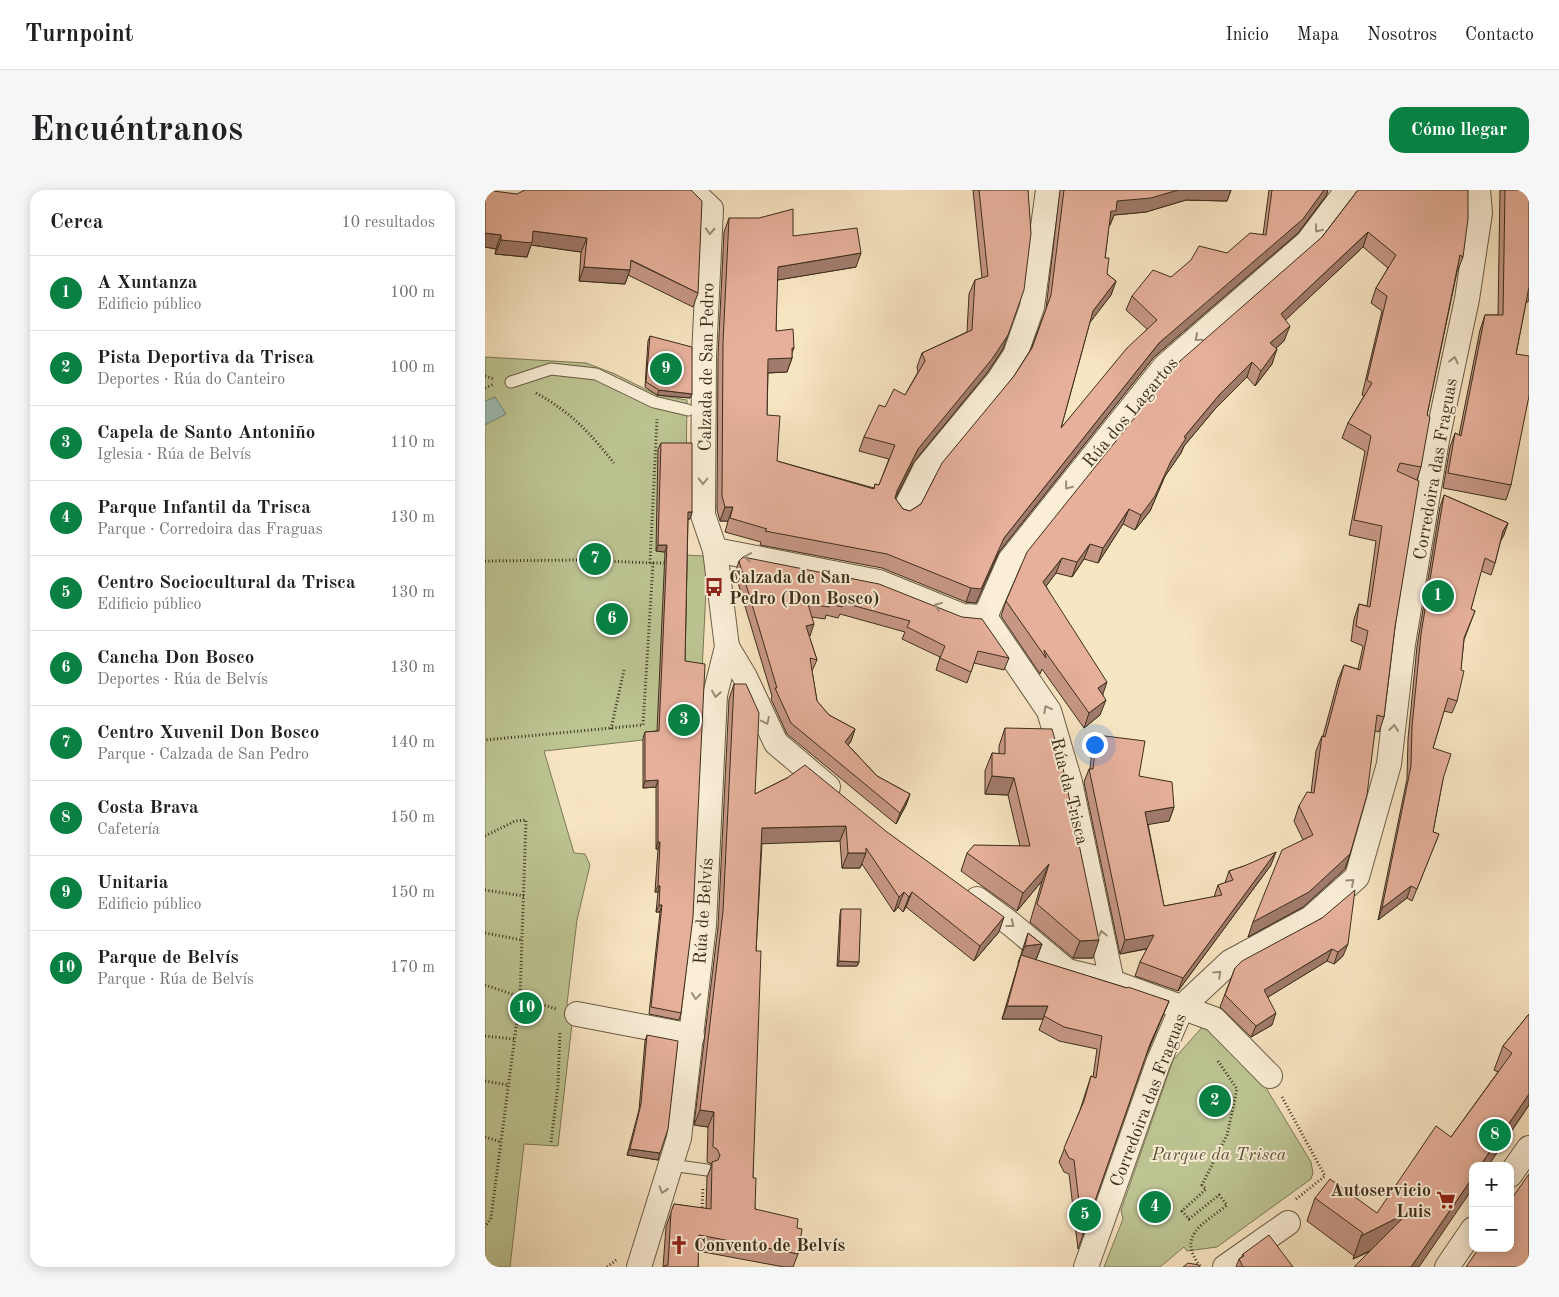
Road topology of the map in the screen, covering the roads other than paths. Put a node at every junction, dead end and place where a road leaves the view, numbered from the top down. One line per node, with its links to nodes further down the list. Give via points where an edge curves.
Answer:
1 (513, 190): 6 (street, via 513,197)
2 (691, 190): 10 (street, Calzada de San Pedro, one-way to 10, via 711,210 704,356 703,515)
3 (1048, 190): 9 (street, via 1032,307 1015,355 998,382 925,470)
4 (1347, 190): 11 (street, Rúa dos Lagartos, one-way to 11, via 1308,242 1165,366 1010,560)
5 (1478, 190): 16 (street, Corredoira das Fraguas, one-way to 5, via 1230,962 1311,918 1357,877 1389,764 1403,644 1437,440 1467,299 1479,213)
6 (485, 194)
7 (511, 382): 8 (lane, via 551,369 587,372 654,402)
8 (688, 410)
9 (904, 511)
10 (715, 550): 11 (street, one-way to 10, via 963,616 879,582); 12 (street, Rúa de Belvís)
11 (985, 617): 15 (street, Rúa da Trisca, one-way to 11, via 1070,782 1049,710)
12 (727, 647): 13 (street, one-way to 13, via 776,743); 18 (street, Rúa de Belvís, one-way to 18, via 715,695 704,925)
13 (845, 801)
14 (963, 889): 15 (street, one-way to 15, via 1067,971)
15 (1112, 982): 16 (street)
16 (1182, 1007): 19 (street, via 1214,1019); 27 (street, Corredoira das Fraguas, via 1158,1064)
17 (569, 1012): 18 (street)
18 (692, 1036): 21 (street, Rúa de Belvís, via 679,1138)
19 (1270, 1076)
20 (1529, 1148): 22 (street)
21 (671, 1166): 23 (lane); 26 (street, Rúa de Belvís, one-way to 26)
22 (1514, 1169)
23 (707, 1170)
24 (1288, 1223): 28 (street)
25 (1469, 1235): 29 (street)
26 (639, 1267)
27 (1086, 1267)
28 (1225, 1267)
29 (1447, 1267)

